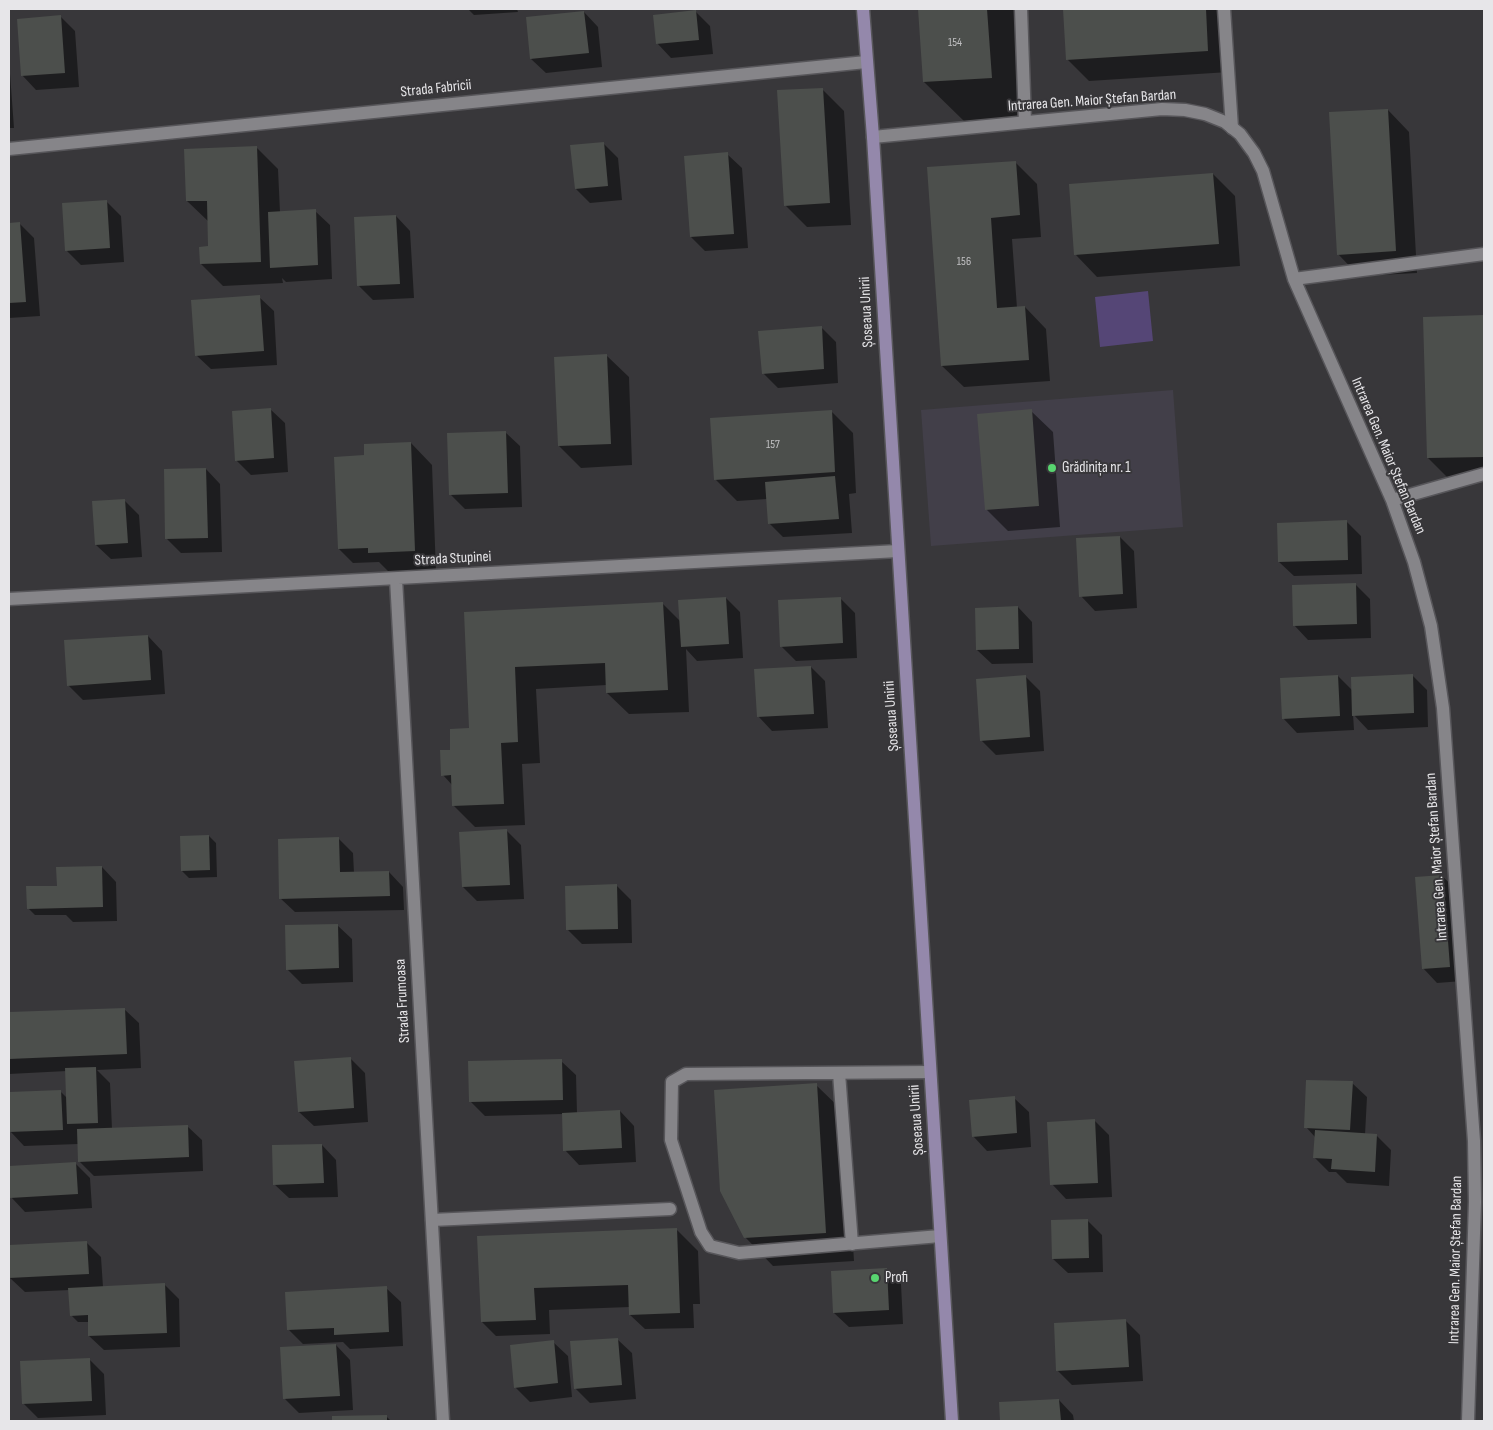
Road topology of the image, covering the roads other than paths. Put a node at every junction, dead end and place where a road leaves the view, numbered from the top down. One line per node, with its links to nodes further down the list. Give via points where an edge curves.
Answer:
1 (863, 9): 4 (main road, Șoseaua Unirii)
2 (1021, 9): 5 (street)
3 (1224, 9): 6 (street)
4 (866, 62): 7 (main road, Șoseaua Unirii); 8 (street, Strada Fabricii)
5 (1025, 122): 6 (street, Intrarea Gen. Maior Ștefan Bardan, via 1162,109 1205,114); 7 (street, Intrarea Gen. Maior Ștefan Bardan)
6 (1232, 128): 10 (street, Intrarea Gen. Maior Ștefan Bardan, via 1254,153 1263,171)
7 (873, 136): 13 (main road, Șoseaua Unirii)
8 (9, 149)
9 (1484, 254): 10 (street)
10 (1294, 279): 12 (street, Intrarea Gen. Maior Ștefan Bardan)
11 (1484, 474): 12 (street)
12 (1392, 500): 24 (street, Intrarea Gen. Maior Ștefan Bardan, via 1414,562 1431,626 1443,708 1474,1141)
13 (898, 551): 14 (street, Strada Stupinei); 16 (main road, Șoseaua Unirii)
14 (396, 579): 15 (street, Strada Stupinei); 19 (street, Strada Frumoasa)
15 (9, 599)
16 (930, 1072): 17 (street); 20 (main road, Șoseaua Unirii)
17 (839, 1073): 21 (street); 21 (street, via 686,1074 672,1082 671,1140 701,1232 710,1246 739,1253)
18 (670, 1209): 19 (street)
19 (432, 1220): 22 (street, Strada Frumoasa)
20 (940, 1236): 21 (street); 23 (main road, Șoseaua Unirii)
21 (852, 1244)
22 (443, 1421)
23 (952, 1421)
24 (1468, 1421)

